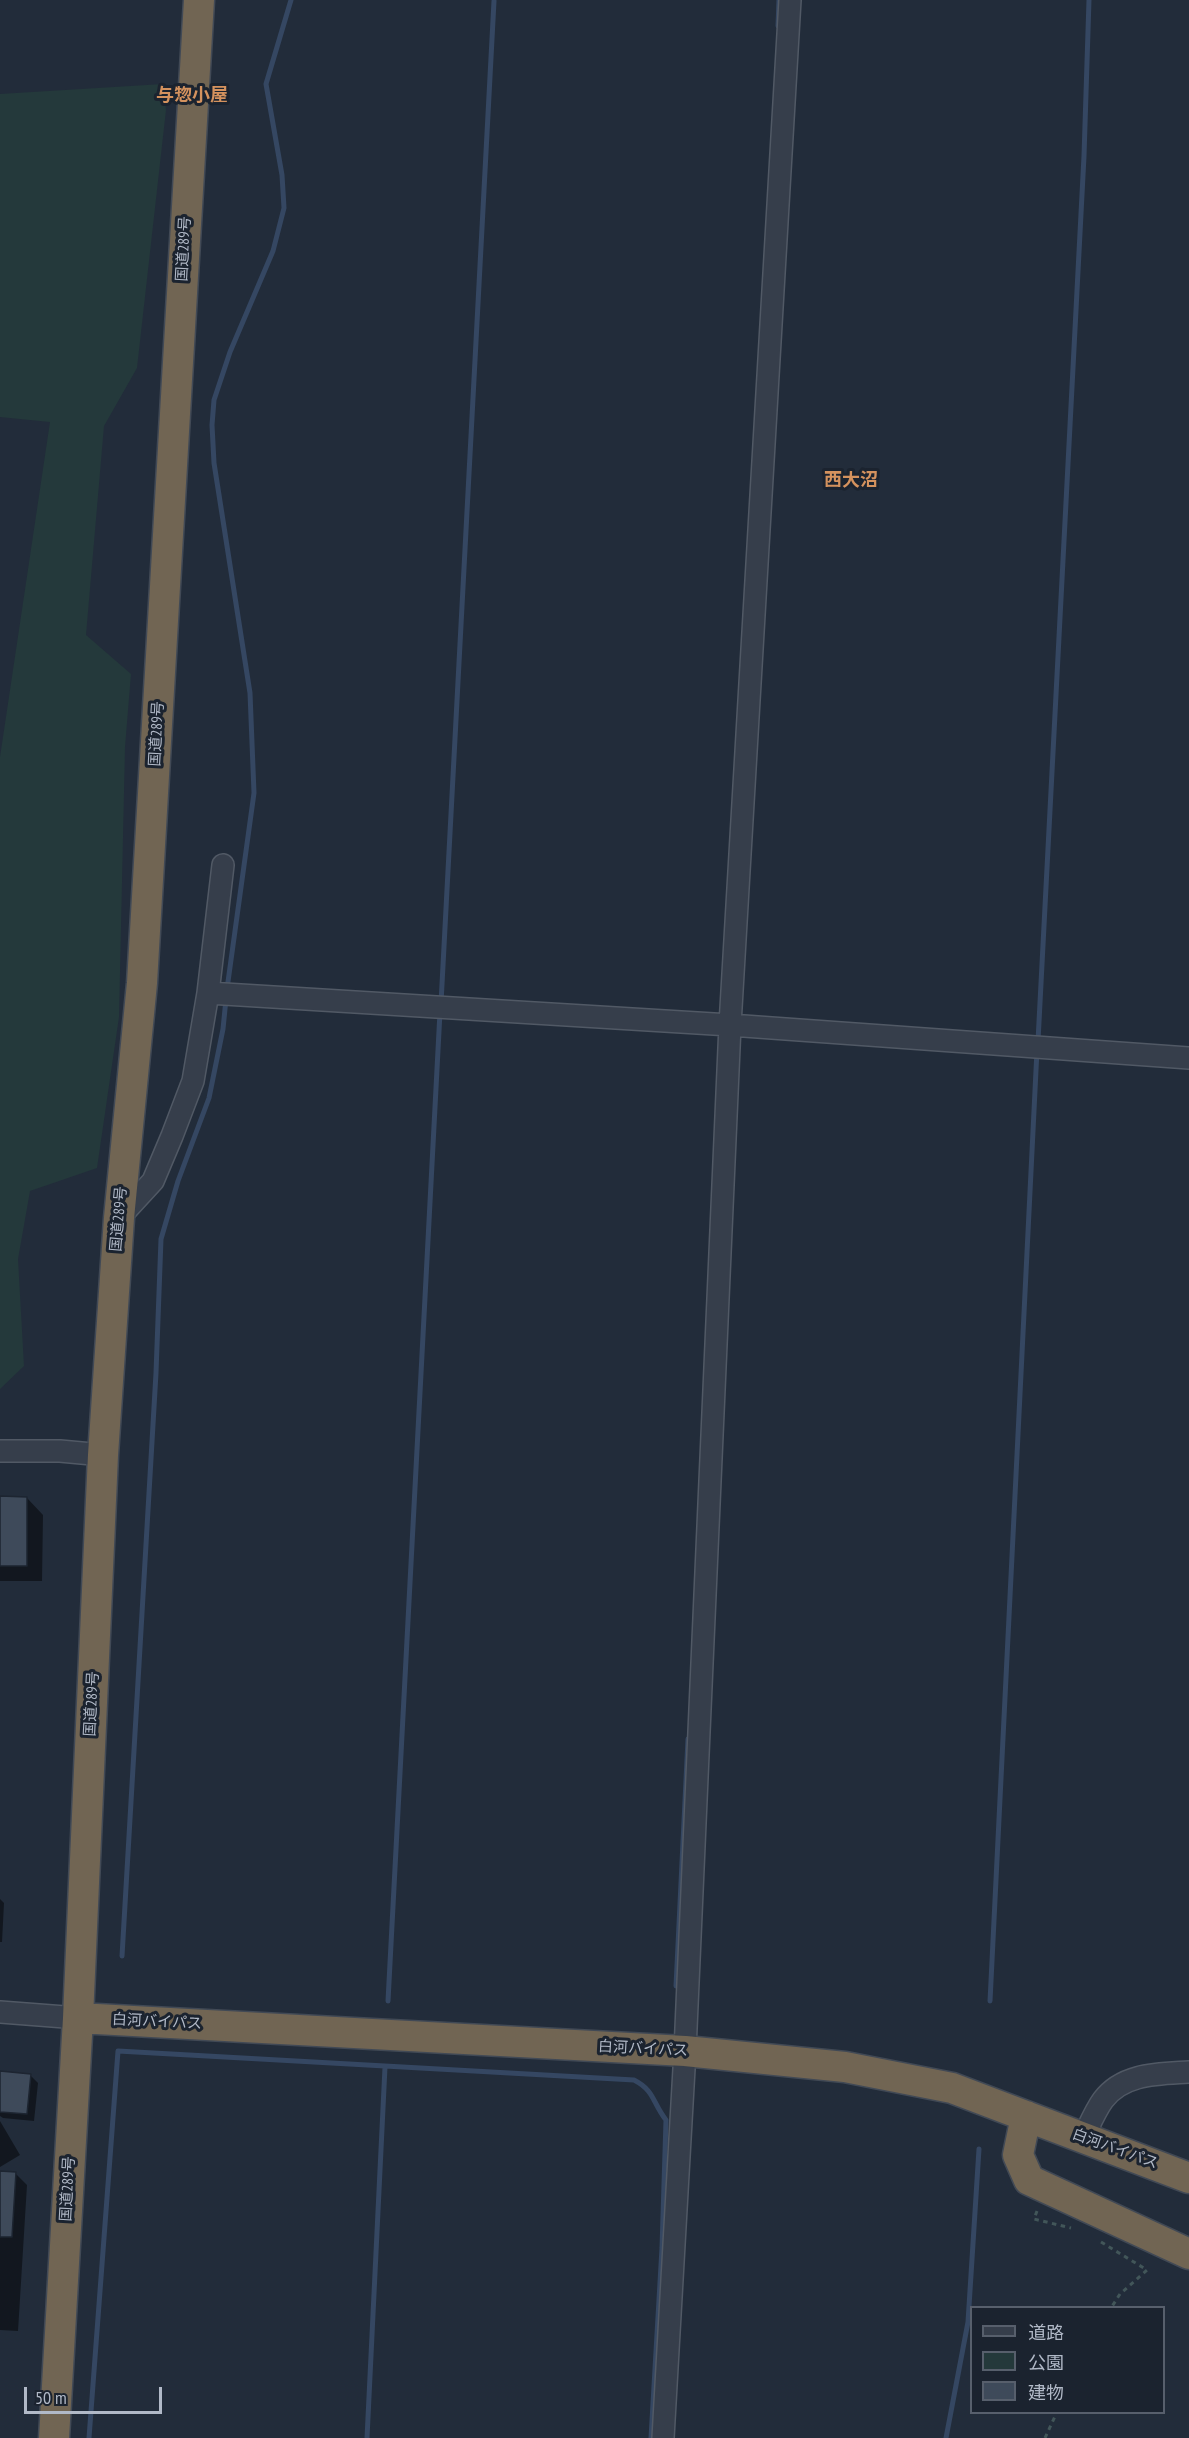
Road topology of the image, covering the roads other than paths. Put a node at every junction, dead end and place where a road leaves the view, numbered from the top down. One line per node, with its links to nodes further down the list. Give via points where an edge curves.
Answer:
1 (199, 0): 7 (highway, 国道289号, via 142,983)
2 (790, 0): 5 (street)
3 (223, 865): 4 (street)
4 (208, 993): 5 (street); 7 (street, via 193,1081 172,1136 153,1180)
5 (730, 1025): 6 (street); 12 (street)
6 (1189, 1058)
7 (119, 1218): 9 (highway, 国道289号)
8 (0, 1451): 9 (street)
9 (103, 1455): 11 (highway, 国道289号)
10 (0, 2012): 11 (street)
11 (78, 2018): 12 (highway, 白河バイパス); 18 (highway, 国道289号)
12 (685, 2051): 14 (highway, 白河バイパス, via 845,2067 952,2088); 19 (street)
13 (1189, 2072): 15 (street, via 1142,2076 1120,2085 1103,2100)
14 (1026, 2116): 15 (highway, 白河バイパス); 17 (highway, via 1018,2155 1029,2180)
15 (1083, 2138): 16 (highway, 白河バイパス)
16 (1189, 2178)
17 (1189, 2254)
18 (54, 2438)
19 (663, 2438)

